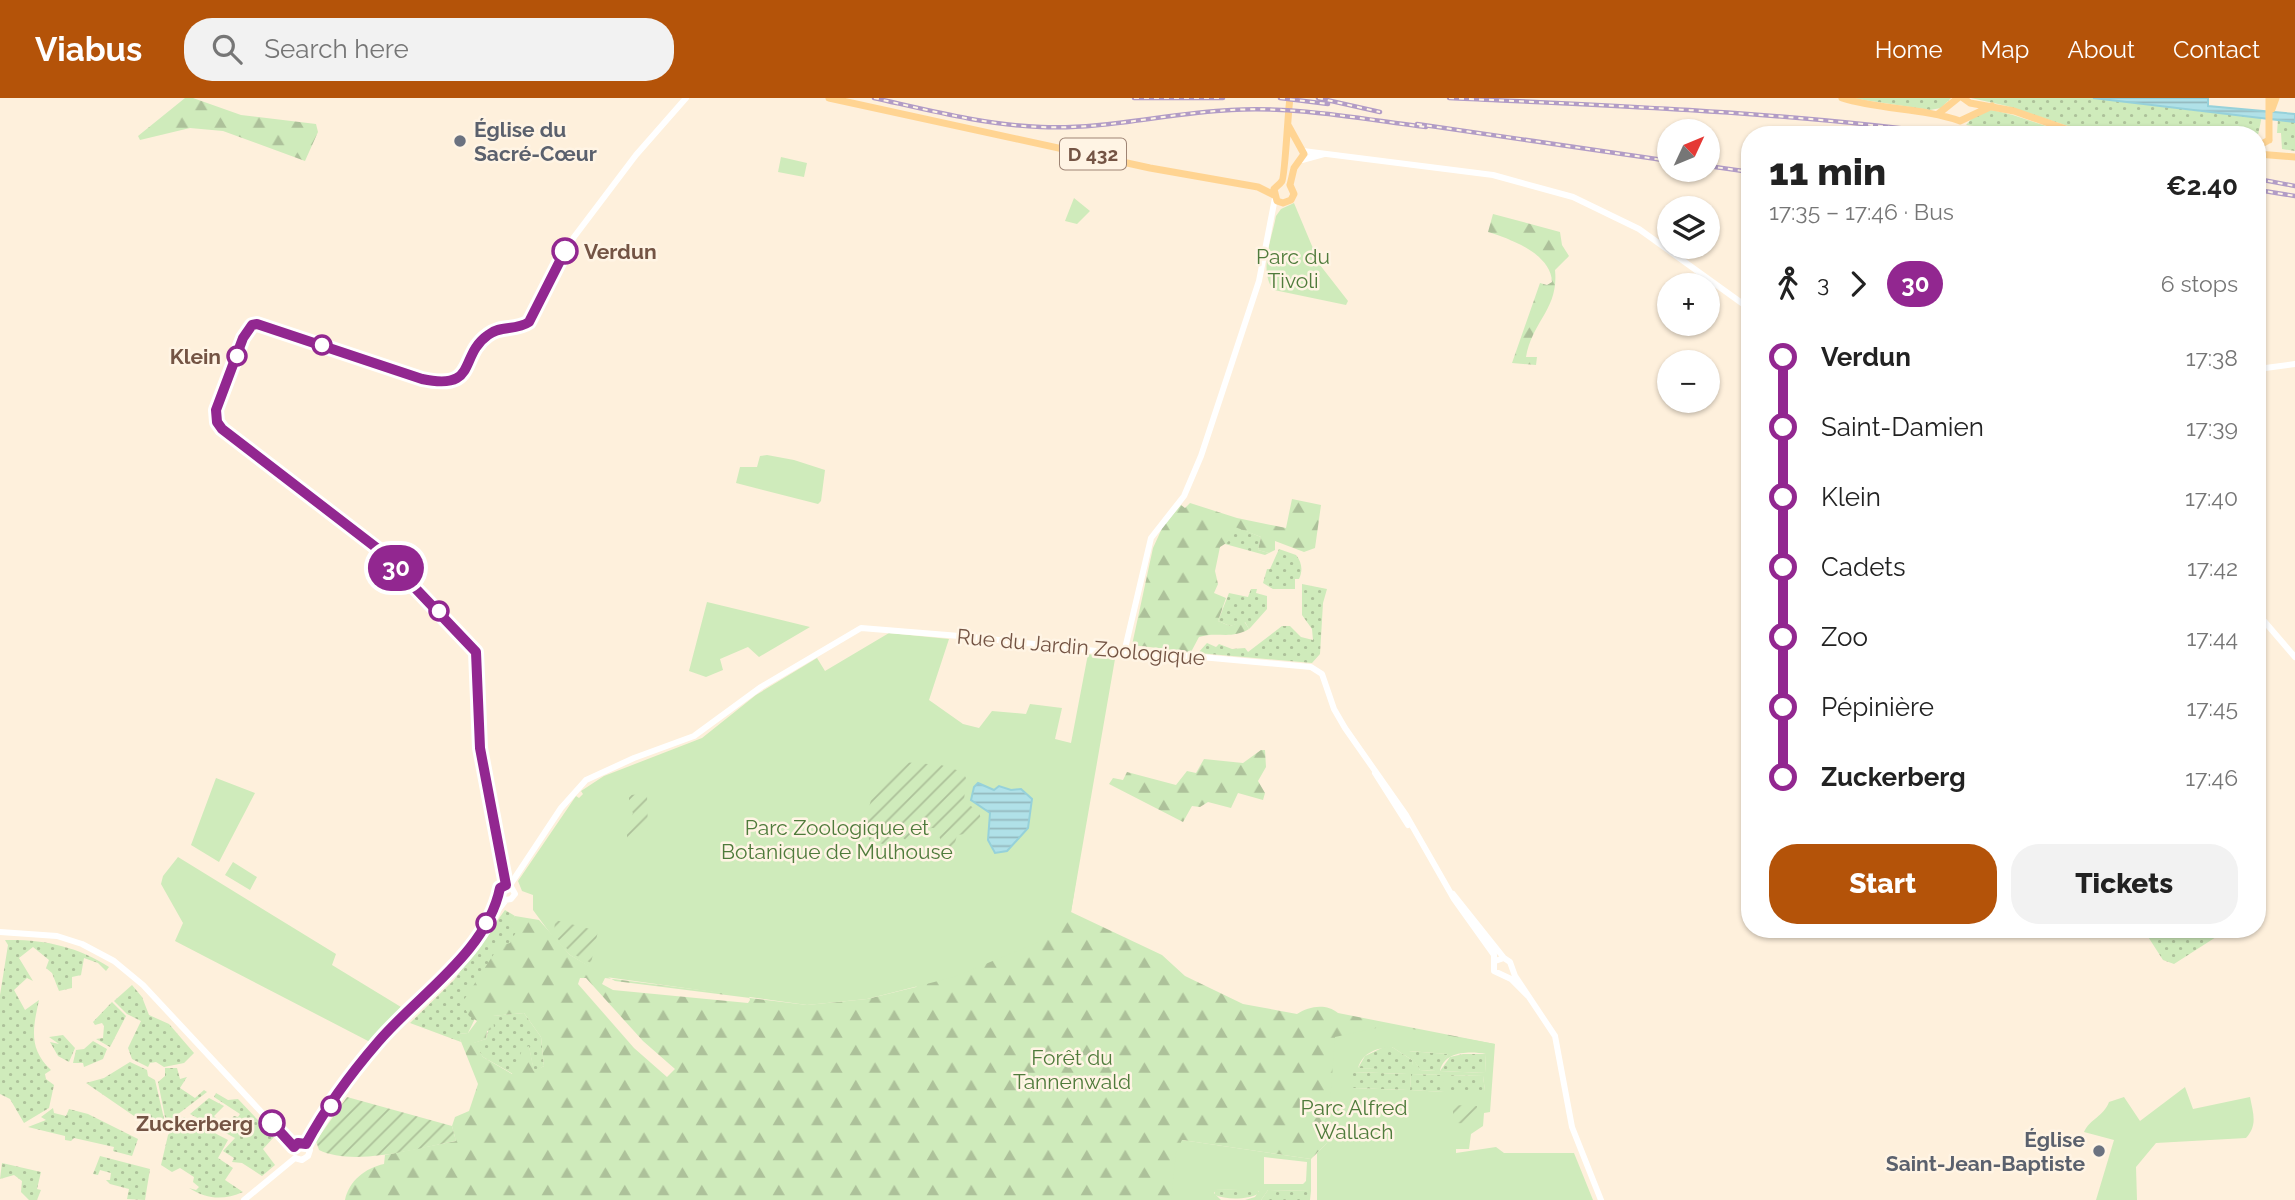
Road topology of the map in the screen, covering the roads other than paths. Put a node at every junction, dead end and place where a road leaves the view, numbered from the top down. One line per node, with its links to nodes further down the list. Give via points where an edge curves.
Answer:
1 (686, 98): 38 (main road, via 574,237 529,322 520,328 491,332 462,374 439,383 252,325 215,413 222,429 378,549 476,652 480,748)
2 (829, 98): 28 (main road, D 432)
3 (1290, 98): 14 (main road)
4 (1842, 98): 11 (main road, via 1884,109)
5 (2269, 98): 10 (main road)
6 (2276, 98): 10 (main road)
7 (1964, 100): 8 (main road); 9 (main road); 12 (main road)
8 (1950, 106): 11 (main road); 13 (main road)
9 (1992, 106): 12 (main road); 15 (main road)
10 (2272, 109): 16 (main road)
11 (1938, 114): 13 (main road)
12 (1972, 114): 13 (main road, via 1963,121)
13 (1952, 117)
14 (1287, 121): 18 (main road); 19 (main road)
15 (2053, 126)
16 (2266, 134)
17 (2266, 144): 20 (main road, via 2277,146)
18 (1301, 148): 19 (main road, via 1293,144); 21 (main road); 25 (main road)
19 (1285, 149): 24 (main road)
20 (2276, 153): 22 (main road); 23 (main road)
21 (1326, 154): 25 (main road); 32 (main road, via 1493,175 1573,197 1639,229)
22 (2266, 156)
23 (2295, 158)
24 (1286, 161): 25 (main road); 26 (main road)
25 (1300, 162): 27 (main road)
26 (1279, 185): 27 (main road); 28 (main road, D 432); 29 (main road)
27 (1290, 185): 30 (main road, via 1293,197)
28 (1258, 187): 29 (main road, D 432)
29 (1274, 197): 30 (main road); 31 (main road)
30 (1283, 203): 31 (main road)
31 (1271, 216): 36 (main road, via 1259,281 1201,456 1184,496 1150,540)
32 (1741, 303)
33 (2295, 364): 34 (main road)
34 (2266, 368)
35 (2266, 623): 37 (main road)
36 (1124, 653): 38 (main road, Rue du Jardin Zoologique, via 869,628 843,637 761,687 694,736 586,780 566,801); 39 (main road, Rue du Jardin Zoologique, via 1319,671 1334,709)
37 (2295, 657)
38 (508, 885): 40 (main road, via 500,888); 40 (main road, via 514,894)
39 (1453, 894): 42 (main road); 43 (main road)
40 (503, 899): 47 (main road, via 443,980 376,1044)
41 (0, 932): 48 (main road, via 57,936 114,961 143,985)
42 (1504, 958): 43 (main road); 44 (main road)
43 (1495, 961): 45 (main road, via 1494,971)
44 (1511, 969): 45 (main road); 46 (main road)
45 (1506, 976): 46 (main road)
46 (1529, 997): 51 (main road, via 1558,1043 1572,1127)
47 (306, 1144): 48 (main road); 49 (main road, via 308,1156)
48 (294, 1147): 49 (main road)
49 (295, 1158): 50 (main road)
50 (244, 1200)
51 (1601, 1200)

